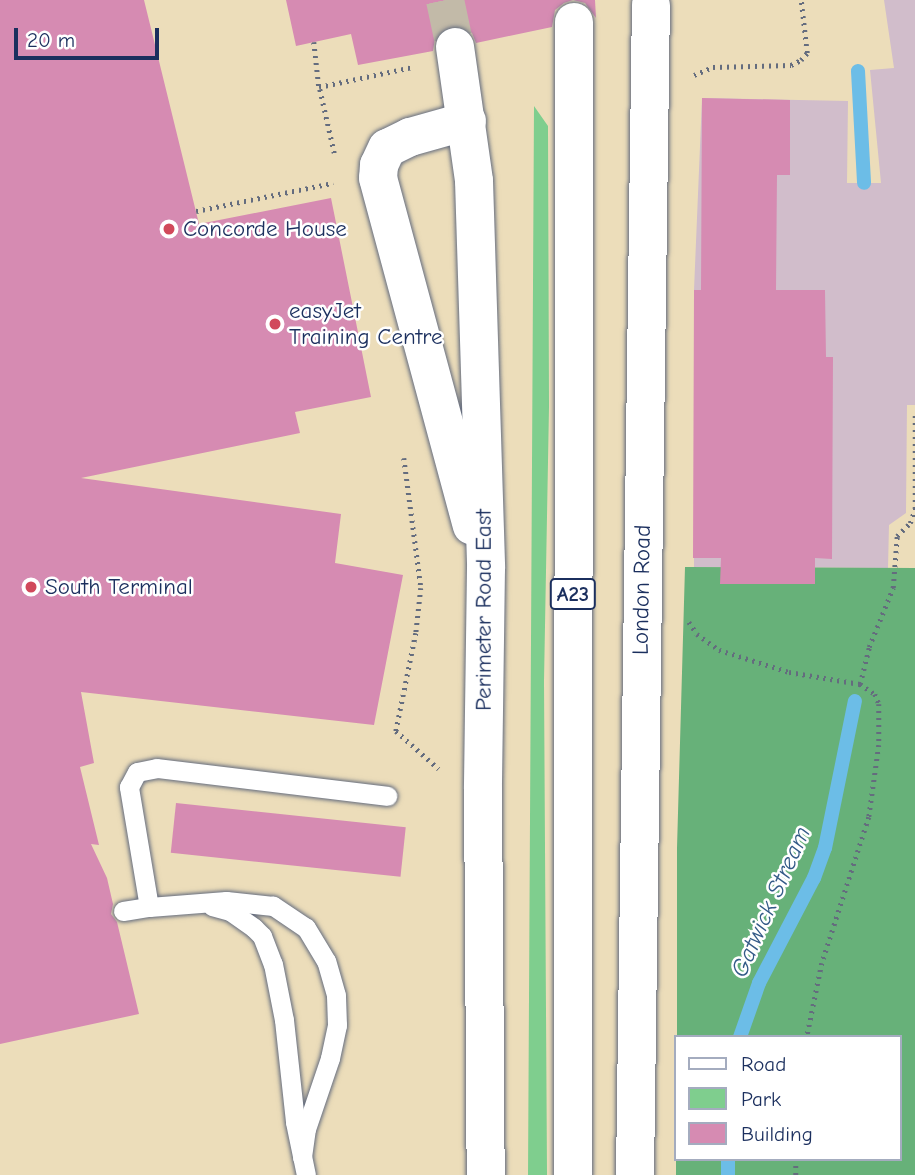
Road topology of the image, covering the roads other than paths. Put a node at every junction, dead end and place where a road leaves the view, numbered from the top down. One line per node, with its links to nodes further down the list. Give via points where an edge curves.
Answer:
1 (651, 5): 13 (main road, London Road)
2 (574, 22): 12 (main road, A23)
3 (440, 56): 4 (main road, Perimeter Road East)
4 (467, 121): 5 (main road, Perimeter Road East, via 474,181); 5 (main road, via 387,148 378,178 462,498)
5 (486, 568): 11 (main road, Perimeter Road East)
6 (387, 796): 8 (lane, via 166,768 137,772 131,779 129,798)
7 (171, 903): 8 (lane); 10 (lane, via 200,903 230,911 262,936 277,982); 10 (lane, via 247,901 273,906 306,928 326,961 336,995 337,1024 306,1129)
8 (149, 907): 9 (lane)
9 (122, 911)
10 (304, 1166)
11 (486, 1175)
12 (573, 1175)
13 (635, 1175)

